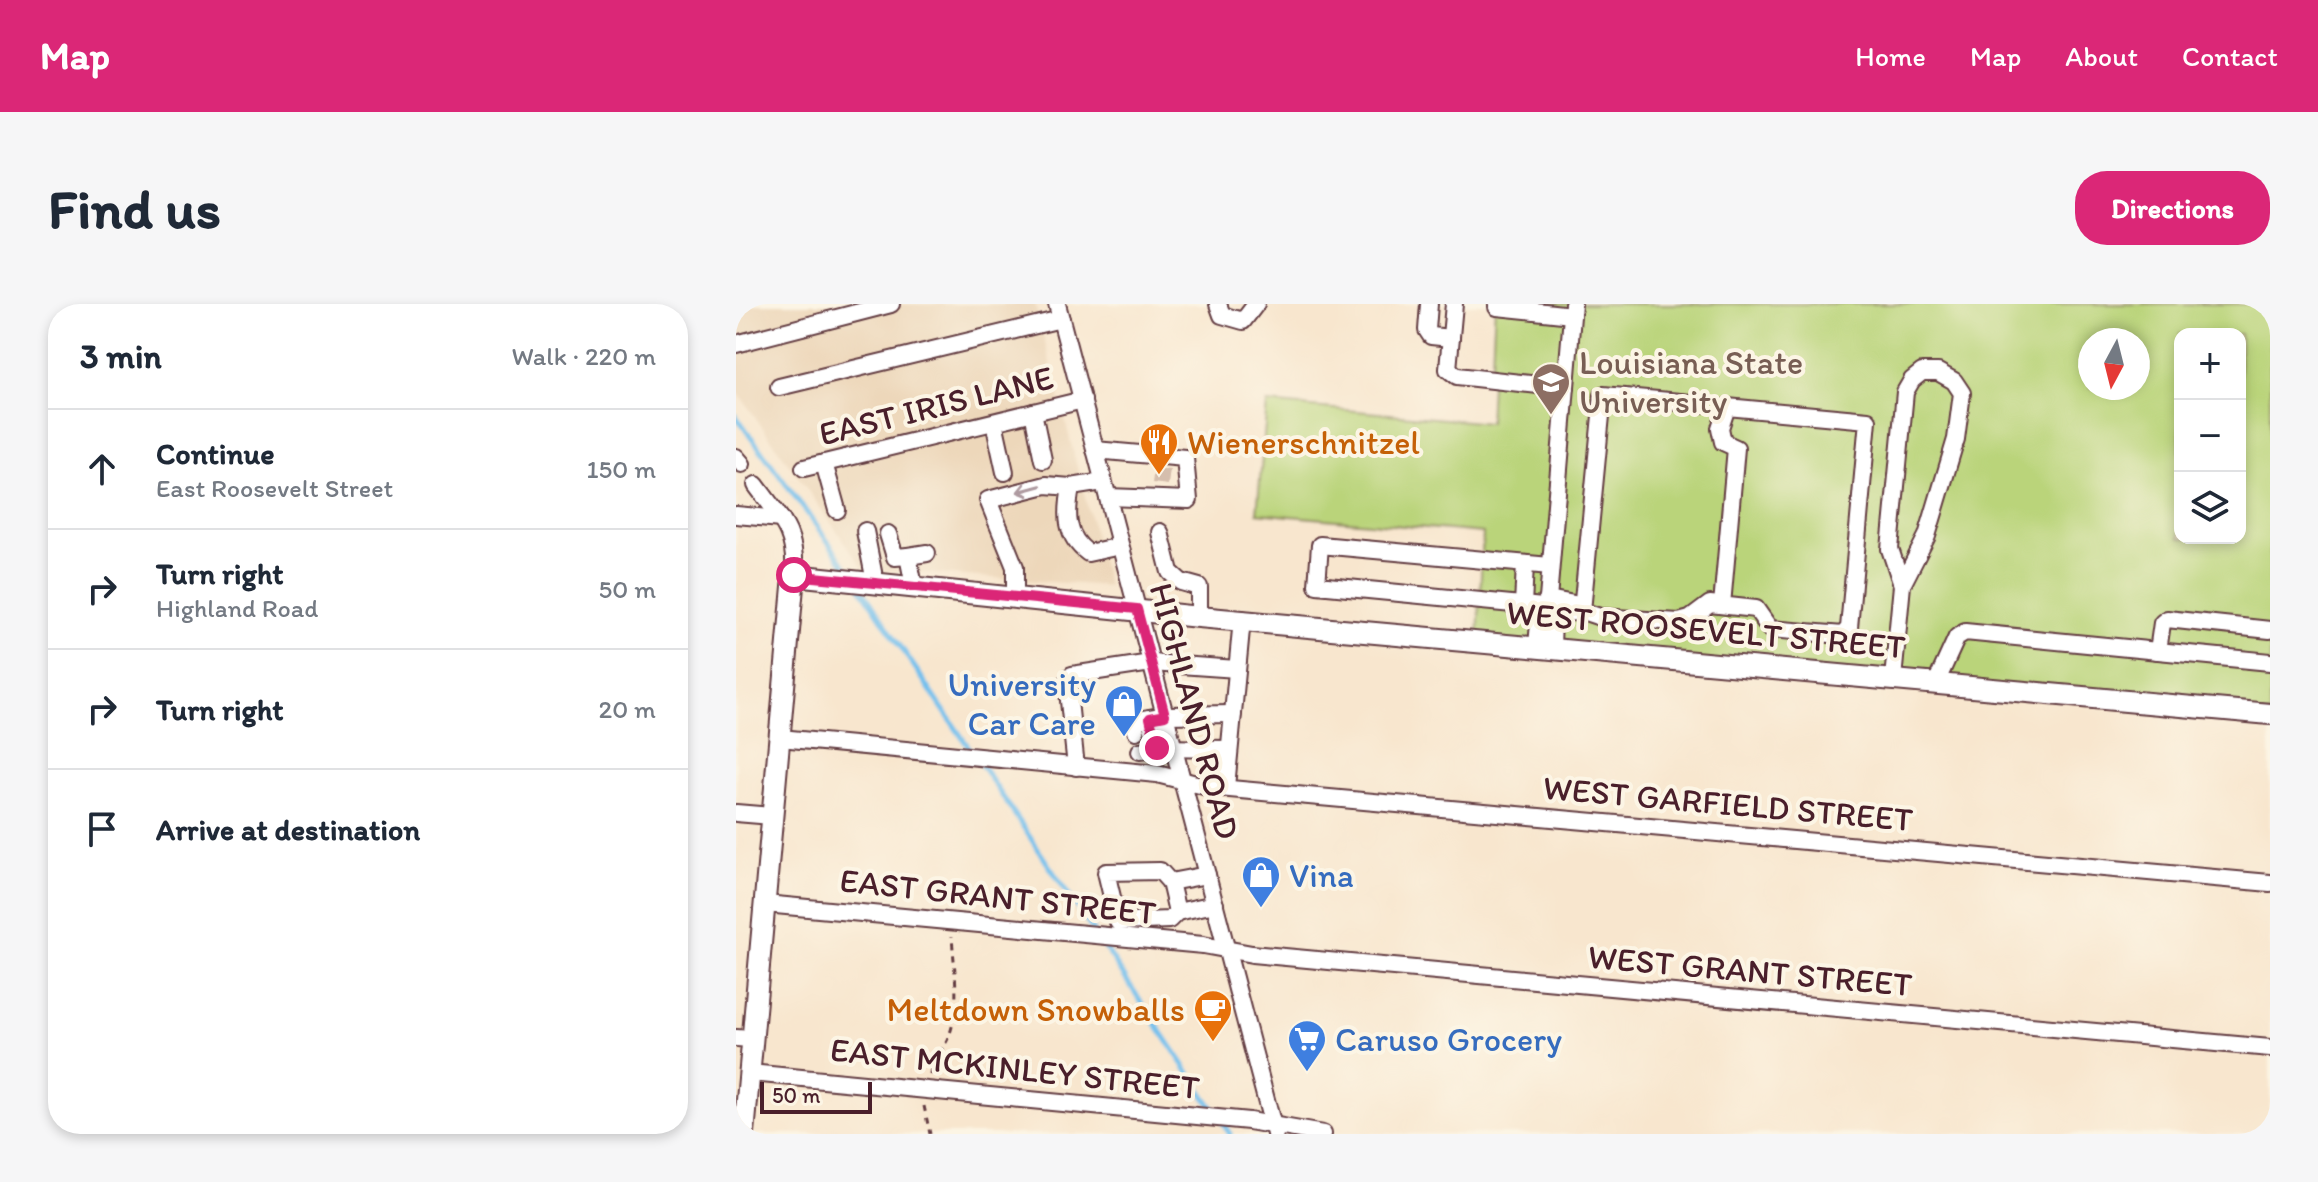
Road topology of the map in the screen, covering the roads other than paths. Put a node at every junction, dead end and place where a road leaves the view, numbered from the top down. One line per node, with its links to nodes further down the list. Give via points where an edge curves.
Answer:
1 (891, 304): 11 (street)
2 (1218, 304): 3 (street, via 1222,315 1243,321)
3 (1256, 304)
4 (1429, 304): 10 (street, via 1427,330 1431,336)
5 (1454, 304): 10 (street)
6 (1497, 304): 7 (street)
7 (1538, 308): 8 (street)
8 (1573, 309): 13 (street)
9 (1059, 312): 12 (street); 14 (street, HIGHLAND ROAD)
10 (1451, 338): 13 (street, via 1448,369 1457,376)
11 (736, 344)
12 (779, 387)
13 (1566, 388): 38 (street)
14 (1083, 400): 16 (street, EAST IRIS LANE); 18 (street, HIGHLAND ROAD)
15 (1702, 404): 48 (street, via 1603,395)
16 (1033, 412): 17 (street, EAST IRIS LANE); 19 (street)
17 (994, 422): 20 (street, EAST IRIS LANE); 23 (street)
18 (1095, 450): 22 (street); 26 (street, HIGHLAND ROAD)
19 (1043, 460)
20 (824, 463): 21 (street, EAST IRIS LANE); 28 (street)
21 (804, 468)
22 (1160, 469): 27 (street); 27 (street, via 1185,458 1189,500)
23 (1005, 472)
24 (756, 485): 30 (street)
25 (1071, 487): 26 (street); 34 (street, via 1066,512 1073,542 1088,553); 43 (street, one-way to 43, via 1046,485 988,500 1015,567)
26 (1106, 489): 27 (street); 34 (street, HIGHLAND ROAD)
27 (1147, 499)
28 (837, 510)
29 (736, 515): 30 (street)
30 (781, 519): 39 (street, via 796,548)
31 (865, 531): 40 (street)
32 (1160, 532): 49 (street, via 1170,572 1199,587)
33 (888, 534): 36 (street, via 895,557)
34 (1120, 546): 47 (street, HIGHLAND ROAD)
35 (927, 553): 36 (street)
36 (908, 556): 42 (street)
37 (1525, 564): 38 (street); 44 (street); 44 (street, via 1320,545 1317,585)
38 (1550, 566): 46 (street)
39 (794, 575): 40 (main road, WEST ROOSEVELT STREET); 62 (main road)
40 (875, 582): 42 (main road, WEST ROOSEVELT STREET)
41 (1902, 585): 41 (street, via 1890,549 1905,392 1922,372 1938,372 1962,393 1956,439 1927,536); 57 (street)
42 (914, 586): 43 (main road, WEST ROOSEVELT STREET)
43 (1015, 596): 47 (main road, WEST ROOSEVELT STREET)
44 (1523, 605): 46 (street)
45 (1722, 605): 45 (street, via 1756,609 1770,629 1843,635 1849,628 1868,420 1727,407 1720,428 1723,442 1736,448); 48 (street, via 1710,604 1679,622)
46 (1548, 607): 48 (street); 52 (street)
47 (1137, 609): 49 (main road, WEST ROOSEVELT STREET); 55 (street, HIGHLAND ROAD)
48 (1582, 611)
49 (1199, 617): 50 (main road, WEST ROOSEVELT STREET)
50 (1242, 619): 52 (main road, WEST ROOSEVELT STREET); 56 (street)
51 (2270, 630): 53 (street, via 2167,619)
52 (1544, 646): 57 (main road, WEST ROOSEVELT STREET)
53 (2158, 651): 54 (street); 58 (street, via 1965,632 1957,637)
54 (2270, 662)
55 (1151, 663): 56 (street); 61 (street, HIGHLAND ROAD); 66 (street, via 1072,675 1067,682)
56 (1237, 669): 59 (street)
57 (1893, 679): 58 (main road, WEST ROOSEVELT STREET)
58 (1936, 683): 60 (main road, WEST ROOSEVELT STREET)
59 (1233, 714): 61 (street); 65 (street)
60 (2270, 714)
61 (1157, 716): 63 (street, via 1133,721); 64 (street, HIGHLAND ROAD)
62 (780, 738): 66 (street, WEST GARFIELD STREET); 71 (main road)
63 (1138, 743): 64 (street); 67 (street)
64 (1166, 747): 65 (street); 68 (street, HIGHLAND ROAD)
65 (1229, 749): 69 (street)
66 (1076, 767): 67 (street, WEST GARFIELD STREET)
67 (1143, 773): 68 (street, WEST GARFIELD STREET)
68 (1182, 780): 69 (street, WEST GARFIELD STREET); 72 (street, HIGHLAND ROAD)
69 (1226, 787): 74 (street, WEST GARFIELD STREET)
70 (736, 813): 71 (street)
71 (772, 816): 75 (main road)
72 (1207, 875): 73 (street); 76 (street, HIGHLAND ROAD)
73 (1170, 882): 77 (street); 77 (street, via 1160,871 1106,872 1118,922)
74 (2270, 883)
75 (765, 904): 78 (street, EAST GRANT STREET); 80 (main road)
76 (1215, 904): 77 (street); 79 (street, HIGHLAND ROAD)
77 (1173, 916): 78 (street)
78 (1170, 943): 79 (street, EAST GRANT STREET)
79 (1226, 949): 81 (street, WEST GRANT STREET); 83 (street, HIGHLAND ROAD)
80 (744, 1039): 82 (main road)
81 (2270, 1048)
82 (750, 1073): 83 (street, EAST MCKINLEY STREET, via 1244,1121); 84 (main road)
83 (1274, 1130): 85 (street, EAST MCKINLEY STREET)
84 (744, 1134)
85 (1323, 1134)

